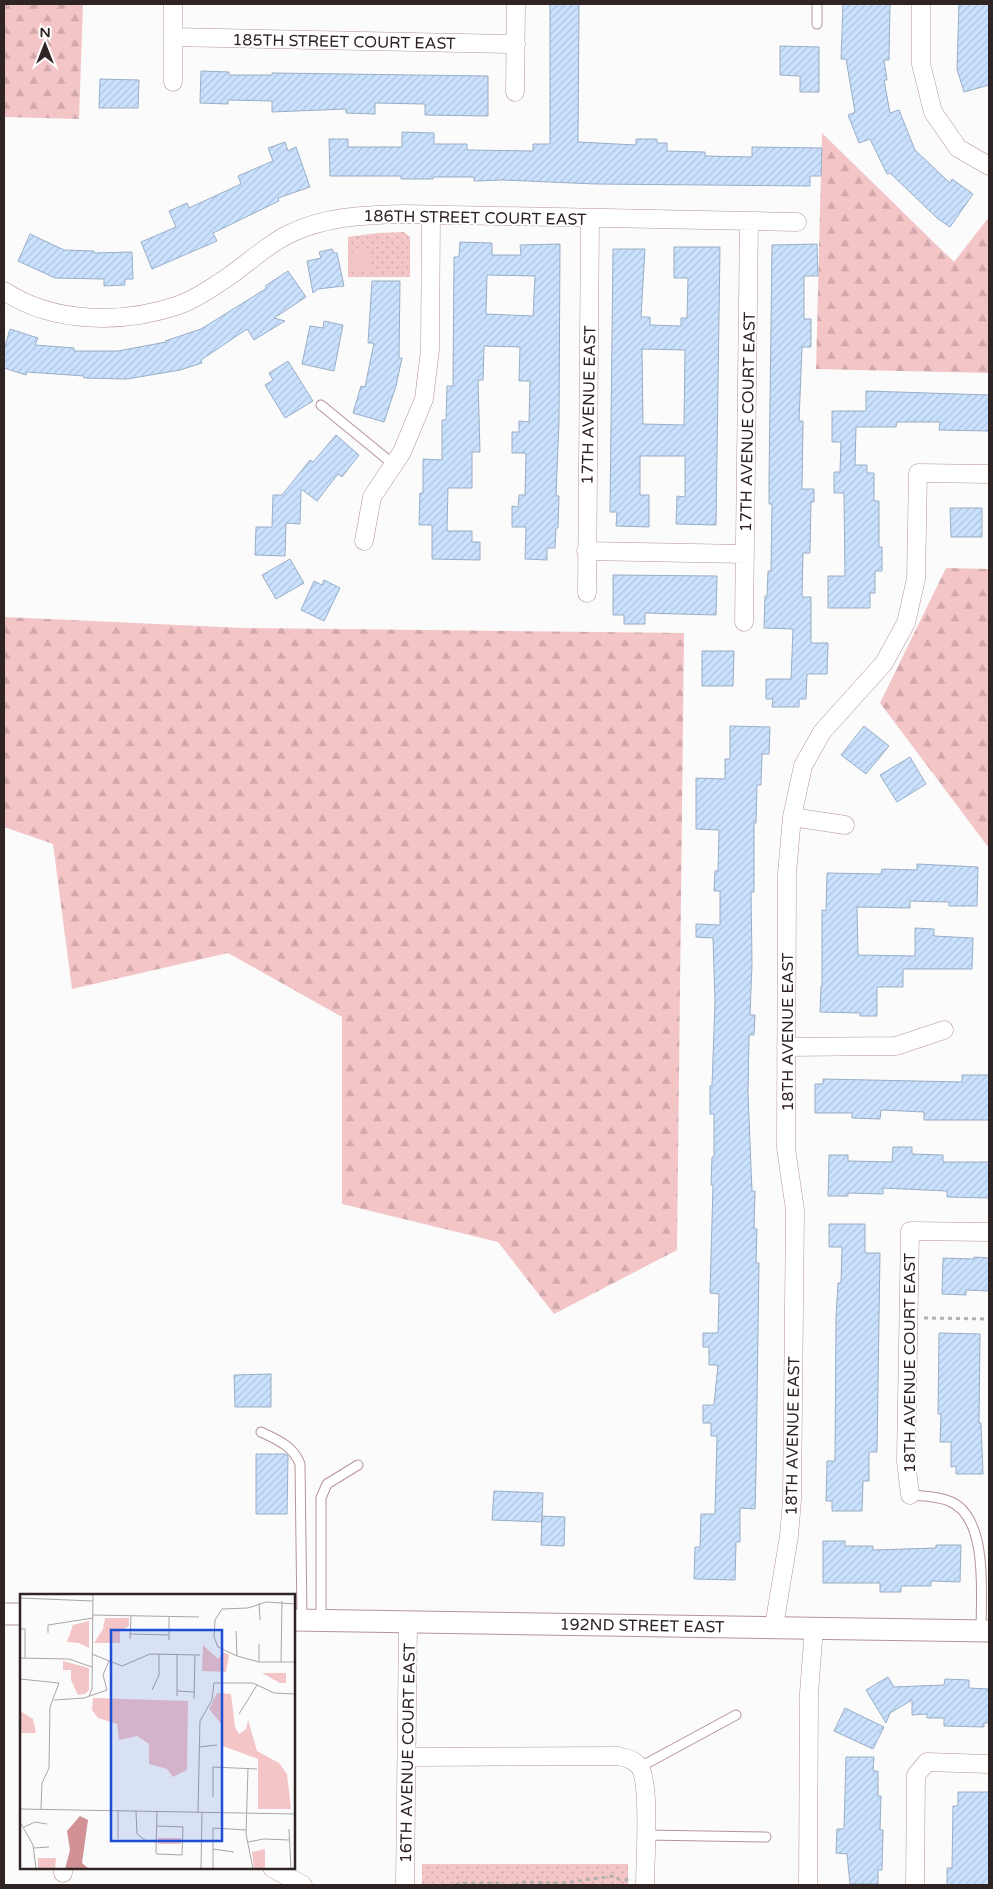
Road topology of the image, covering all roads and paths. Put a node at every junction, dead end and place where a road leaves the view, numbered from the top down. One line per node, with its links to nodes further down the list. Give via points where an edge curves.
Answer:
1 (173, 4): 6 (street)
2 (516, 4): 7 (street)
3 (817, 4): 5 (lane)
4 (921, 4): 10 (street, via 921,64 934,112 958,148)
5 (817, 24)
6 (173, 38): 7 (street, 185TH STREET COURT EAST); 8 (street)
7 (516, 44): 9 (street)
8 (173, 82)
9 (515, 92)
10 (989, 166)
11 (431, 215): 12 (street, 186TH STREET COURT EAST); 15 (street, 186TH STREET COURT EAST, via 345,216 321,222 286,236 220,282 181,304 134,316 95,318 62,313 25,302); 17 (street, via 428,375 424,399)
12 (590, 218): 13 (street, 186TH STREET COURT EAST); 20 (street, 17TH AVENUE EAST)
13 (749, 221): 14 (street, 186TH STREET COURT EAST); 21 (street, 17TH AVENUE COURT EAST)
14 (797, 222)
15 (4, 290)
16 (321, 405): 17 (lane)
17 (394, 464): 19 (street, via 372,497)
18 (989, 474): 24 (street, 18TH AVENUE EAST, via 918,473 916,579 906,623 884,664 822,732 803,766)
19 (364, 540)
20 (586, 551): 21 (street); 22 (street, 17TH AVENUE EAST)
21 (745, 554): 23 (street, 17TH AVENUE COURT EAST)
22 (586, 593)
23 (744, 622)
24 (792, 817): 25 (street); 27 (street, 18TH AVENUE EAST, via 787,873)
25 (845, 825)
26 (944, 1030): 27 (street, via 896,1046)
27 (786, 1047): 38 (street, 18TH AVENUE EAST, via 786,1148 795,1210 792,1500)
28 (989, 1232): 29 (street, 18TH AVENUE COURT EAST, via 910,1231)
29 (908, 1318): 30 (path); 33 (street, 18TH AVENUE COURT EAST, via 906,1462)
30 (989, 1318)
31 (261, 1432): 36 (lane, via 284,1443 296,1454 300,1464)
32 (358, 1465): 36 (lane, via 326,1484 321,1498)
33 (910, 1495): 40 (lane, via 949,1501 963,1510 973,1528 981,1560)
34 (4, 1614): 35 (street)
35 (20, 1614)
36 (306, 1620): 37 (street, 192ND STREET EAST)
37 (408, 1622): 38 (street, 192ND STREET EAST); 42 (street, 16TH AVENUE COURT EAST)
38 (774, 1626): 39 (street, 192ND STREET EAST)
39 (814, 1627): 40 (street, 192ND STREET EAST); 54 (street, via 809,1693)
40 (985, 1630)
41 (736, 1715): 44 (lane)
42 (407, 1757): 44 (street, via 618,1756 632,1760); 50 (street, 16TH AVENUE COURT EAST)
43 (989, 1764): 55 (street, via 927,1762 916,1775)
44 (640, 1767): 45 (street, via 645,1786)
45 (645, 1835): 46 (lane); 48 (street)
46 (766, 1838)
47 (274, 1869): 49 (street)
48 (645, 1883): 53 (path, via 620,1880 614,1876 562,1883 519,1882)
49 (303, 1885)
50 (405, 1885)
51 (456, 1885): 52 (path)
52 (504, 1885)
53 (516, 1885)
54 (808, 1885)
55 (915, 1885)

